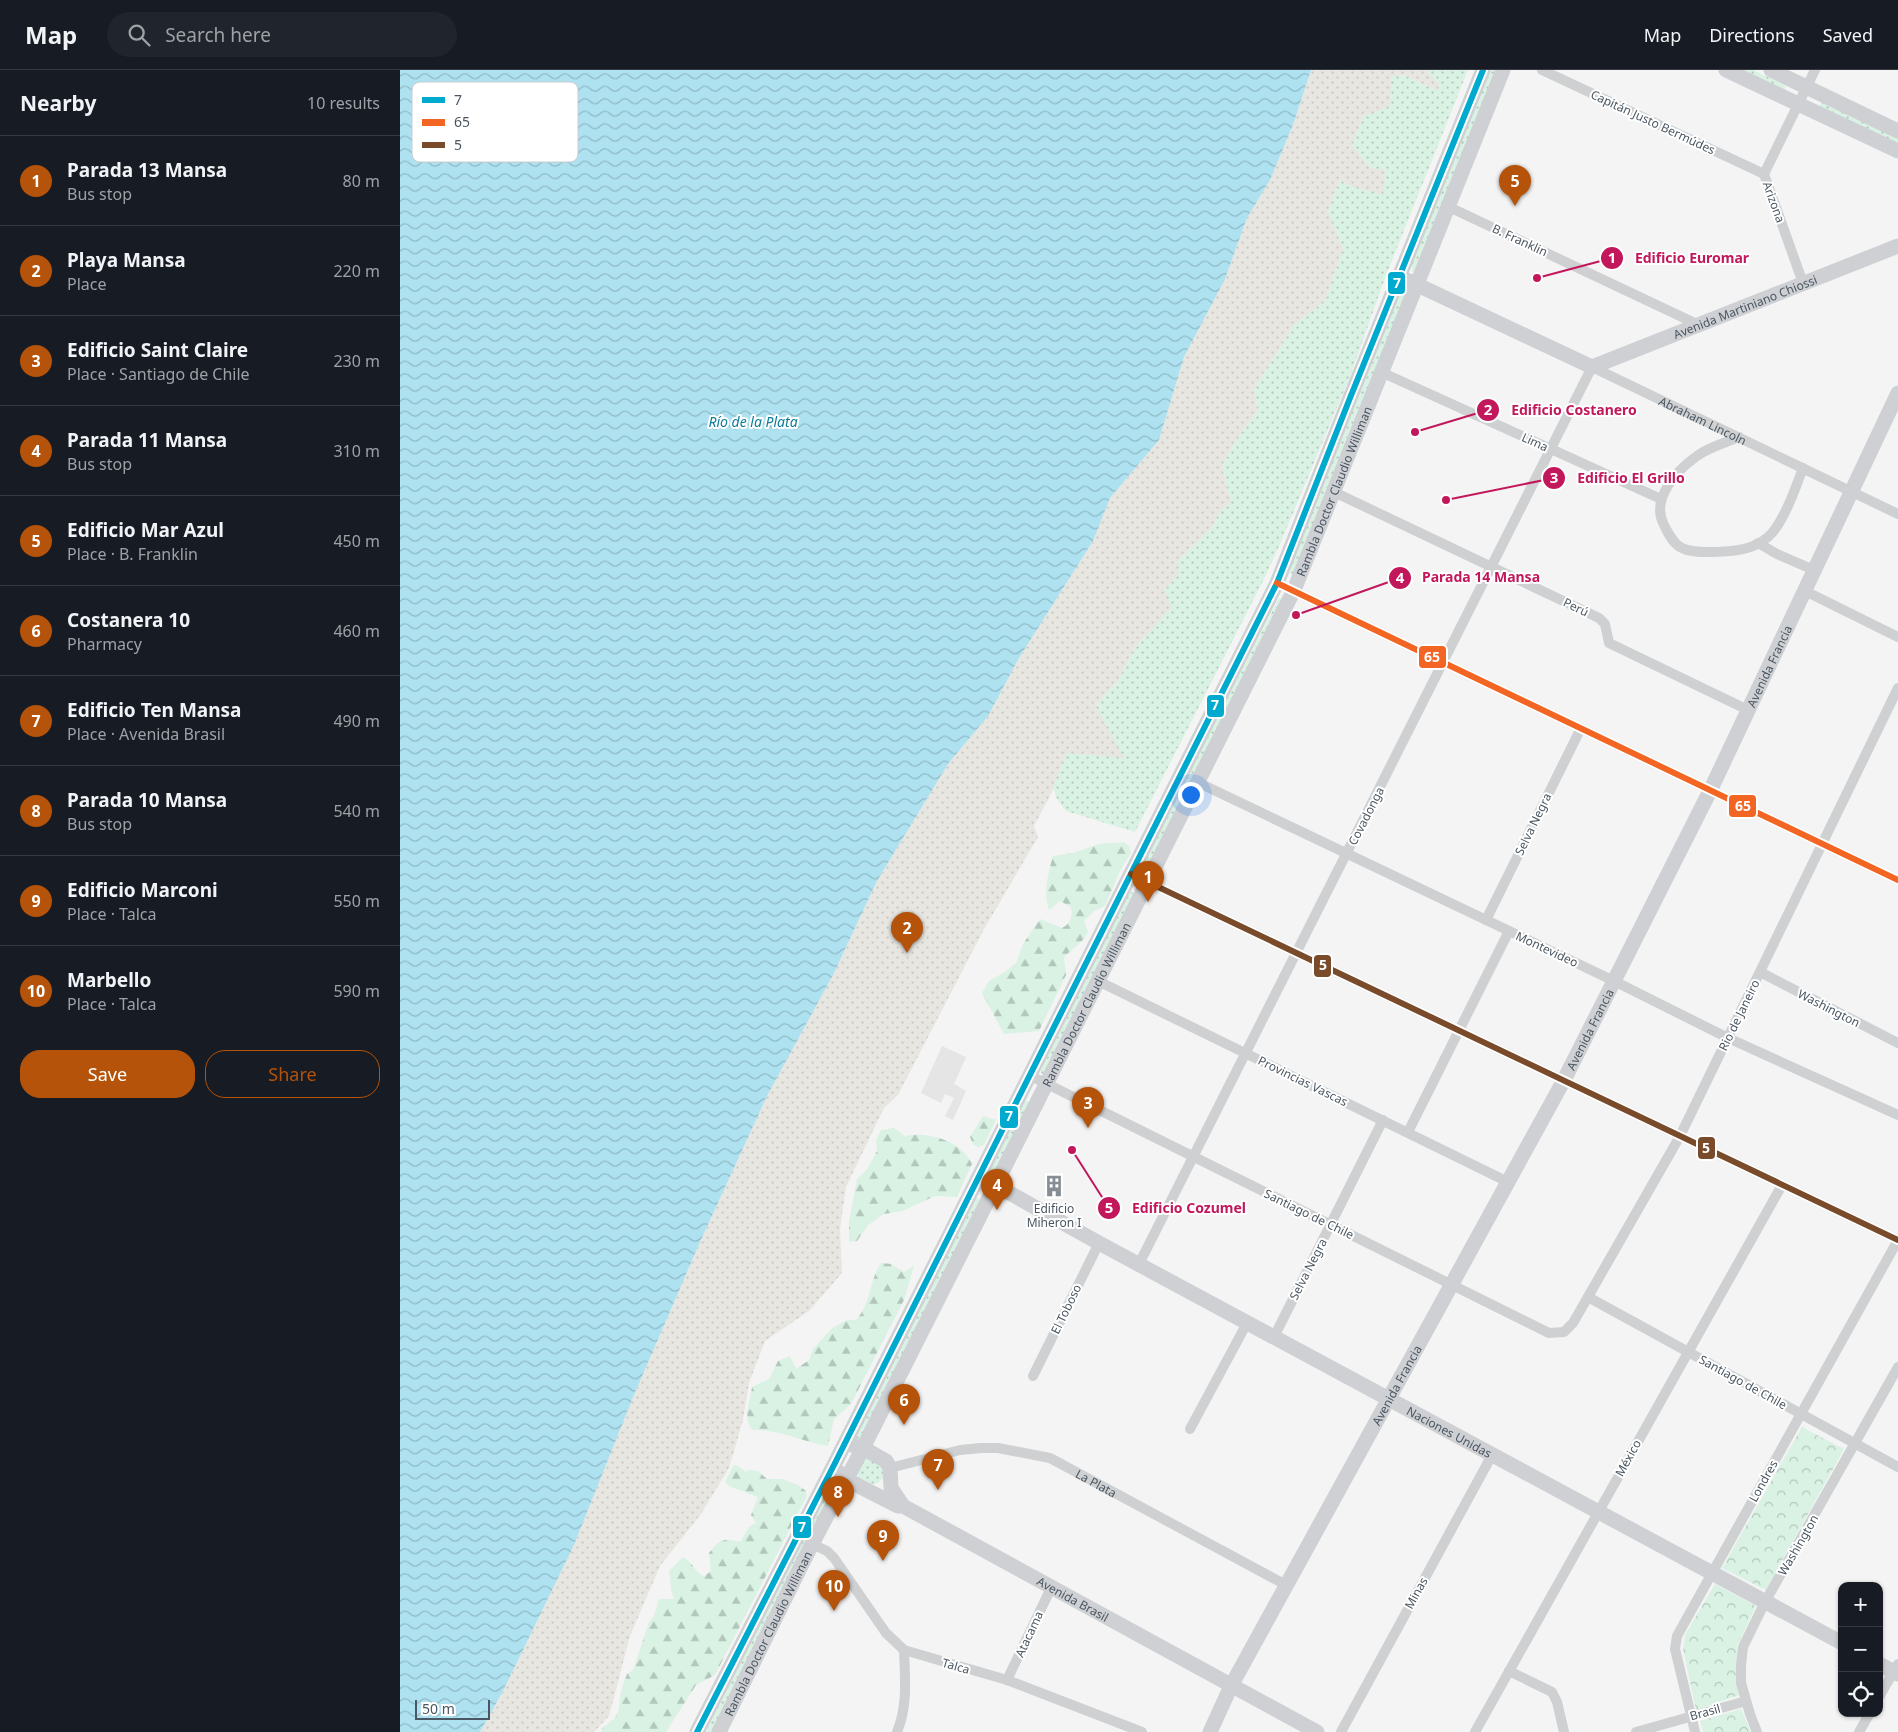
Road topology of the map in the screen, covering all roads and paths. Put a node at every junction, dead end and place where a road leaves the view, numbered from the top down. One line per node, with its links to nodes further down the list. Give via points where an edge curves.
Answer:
1 (1483, 70): 14 (street, Rambla Doctor Claudio Williman)
2 (1503, 70): 12 (street, Rambla Doctor Claudio Williman)
3 (1542, 70): 11 (street, Capitán Justo Bermúdes)
4 (1726, 70): 8 (street)
5 (1771, 70): 7 (street)
6 (1815, 70): 7 (street, Arizona)
7 (1808, 88): 8 (street, Arizona); 9 (street)
8 (1799, 105): 10 (street); 11 (street, Arizona)
9 (1898, 131)
10 (1898, 151)
11 (1764, 174): 15 (street, Arizona)
12 (1449, 207): 16 (street, Rambla Doctor Claudio Williman); 17 (street, B. Franklin)
13 (1898, 246): 15 (street, Avenida Martiniano Chiossi)
14 (1399, 276): 16 (street, Abraham Lincoln); 31 (street, Rambla Doctor Claudio Williman)
15 (1804, 283): 17 (street, Avenida Martiniano Chiossi)
16 (1416, 284): 18 (street, Abraham Lincoln); 19 (street, Rambla Doctor Claudio Williman)
17 (1698, 325): 18 (street, Avenida Martiniano Chiossi)
18 (1592, 367): 21 (street, Abraham Lincoln); 22 (street, Covadonga)
19 (1381, 372): 22 (street, Lima); 24 (street, Rambla Doctor Claudio Williman)
20 (1898, 393): 25 (street, Avenida Francia)
21 (1739, 437): 23 (street, Abraham Lincoln); 26 (street, via 1698,455 1673,478)
22 (1551, 449): 26 (street, Lima); 29 (street, Covadonga)
23 (1803, 468): 25 (street, Abraham Lincoln); 28 (street, via 1772,534)
24 (1334, 492): 29 (street, Perú); 32 (street, Rambla Doctor Claudio Williman)
25 (1852, 492): 27 (street, Abraham Lincoln); 30 (street, Avenida Francia)
26 (1661, 499): 28 (street, via 1659,516 1671,538 1681,548 1723,552)
27 (1898, 514)
28 (1758, 543): 30 (street)
29 (1492, 566): 35 (street, Covadonga); 37 (street, Perú, via 1599,618 1605,624 1609,643)
30 (1814, 570): 33 (street, Avenida Francia)
31 (1277, 582): 32 (street); 43 (street, Rambla Doctor Claudio Williman)
32 (1294, 590): 35 (street); 39 (street, Rambla Doctor Claudio Williman)
33 (1804, 591): 34 (street); 37 (street, Avenida Francia)
34 (1898, 637)
35 (1444, 662): 38 (street); 42 (street, Covadonga)
36 (1898, 688): 41 (street, Rio de Janeiro)
37 (1748, 710): 40 (street, Avenida Francia)
38 (1581, 728): 40 (street); 46 (street, Selva Negra)
39 (1197, 782): 42 (street, Montevideo); 45 (street, Rambla Doctor Claudio Williman)
40 (1710, 790): 41 (street); 51 (street, Avenida Francia)
41 (1822, 844): 44 (street); 49 (street, Rio de Janeiro)
42 (1346, 854): 46 (street, Montevideo); 48 (street, Covadonga)
43 (1131, 874): 45 (street); 56 (street, Rambla Doctor Claudio Williman)
44 (1898, 880)
45 (1148, 882): 48 (street); 50 (street, Rambla Doctor Claudio Williman)
46 (1486, 920): 47 (street, Montevideo)
47 (1509, 931): 51 (street, Montevideo); 52 (street)
48 (1296, 953): 52 (street); 55 (street, Covadonga)
49 (1760, 972): 53 (street, Rio de Janeiro); 54 (street, Washington)
50 (1098, 981): 55 (street, Provincias Vascas); 58 (street, Rambla Doctor Claudio Williman)
51 (1614, 981): 53 (street, Montevideo); 57 (street, Avenida Francia)
52 (1459, 1030): 57 (street); 61 (street)
53 (1728, 1038): 59 (street, Montevideo); 62 (street, Rio de Janeiro)
54 (1898, 1043)
55 (1246, 1053): 60 (street, Provincias Vascas); 63 (street, Covadonga)
56 (1030, 1075): 58 (street, Santiago de Chile); 64 (street, Rambla Doctor Claudio Williman)
57 (1564, 1080): 62 (street); 65 (street, Avenida Francia)
58 (1046, 1083): 63 (street, Santiago de Chile); 66 (street, Rambla Doctor Claudio Williman)
59 (1898, 1115)
60 (1383, 1120): 61 (street, Provincias Vascas); 68 (street, Selva Negra)
61 (1408, 1132): 65 (street, Provincias Vascas)
62 (1680, 1136): 67 (street); 73 (street, Rio de Janeiro)
63 (1194, 1156): 68 (street, Santiago de Chile); 71 (street, Covadonga)
64 (978, 1176): 66 (street, Naciones Unidas); 84 (street, Rambla Doctor Claudio Williman)
65 (1508, 1182): 72 (street, Avenida Francia)
66 (996, 1185): 70 (street, Naciones Unidas); 85 (street, Rambla Doctor Claudio Williman)
67 (1782, 1185): 69 (street); 77 (street, México)
68 (1330, 1224): 72 (street, Santiago de Chile); 76 (street, Selva Negra)
69 (1898, 1240): 81 (street, Londres)
70 (1099, 1243): 71 (street, Naciones Unidas); 79 (street, El Toboso)
71 (1139, 1264): 74 (street, Naciones Unidas)
72 (1452, 1285): 75 (street, Santiago de Chile, via 1549,1333); 80 (street, Avenida Francia)
73 (1588, 1297): 75 (street, Rio de Janeiro, via 1574,1323); 77 (street, Santiago de Chile)
74 (1247, 1323): 76 (street, Naciones Unidas); 82 (street)
75 (1564, 1332)
76 (1274, 1337): 80 (street, Naciones Unidas)
77 (1688, 1352): 81 (street, Santiago de Chile); 93 (street, México)
78 (1898, 1367): 83 (street, Washington)
79 (1033, 1376)
80 (1389, 1399): 86 (street, Naciones Unidas); 96 (street, Avenida Francia)
81 (1801, 1414): 83 (street, Santiago de Chile); 95 (street, Londres)
82 (1190, 1429)
83 (1856, 1444): 88 (street, Santiago de Chile); 98 (street, Washington)
84 (844, 1446): 85 (street); 87 (street, Rambla Doctor Claudio Williman)
85 (863, 1448): 89 (street, via 886,1461); 90 (street, Rambla Doctor Claudio Williman)
86 (1492, 1455): 93 (street, Naciones Unidas); 116 (street, Minas)
87 (834, 1465): 90 (street, Avenida Brasil); 110 (street, Rambla Doctor Claudio Williman)
88 (1898, 1467)
89 (890, 1474): 91 (street, via 880,1489); 92 (street, via 894,1494); 96 (street, La Plata, via 960,1450 998,1448 1050,1458)
90 (846, 1479): 91 (street, Avenida Brasil); 94 (street, Rambla Doctor Claudio Williman)
91 (873, 1492): 92 (street, Avenida Brasil)
92 (903, 1506): 97 (street, Avenida Brasil)
93 (1598, 1512): 95 (street, Naciones Unidas); 103 (street, México)
94 (812, 1544): 100 (street, Talca, via 834,1558 886,1633); 111 (street, Rambla Doctor Claudio Williman)
95 (1712, 1573): 98 (street, Naciones Unidas); 108 (street, Londres, via 1677,1636 1675,1649)
96 (1286, 1585): 105 (street, Avenida Francia)
97 (1050, 1588): 104 (street, Atacama); 105 (street, Avenida Brasil)
98 (1766, 1602): 99 (street, Naciones Unidas); 107 (street, Washington, via 1744,1647 1741,1683)
99 (1838, 1641)
100 (904, 1650): 104 (street, Talca); 112 (street, via 906,1700)
101 (1883, 1665): 102 (street)
102 (1897, 1670): 106 (street)
103 (1509, 1671): 117 (street, México); 118 (street, via 1552,1692)
104 (1007, 1680): 113 (street, Talca)
105 (1231, 1686): 114 (street, Avenida Francia); 115 (street, Avenida Brasil)
106 (1883, 1691)
107 (1746, 1701): 108 (street, Brasil); 121 (street, Washington)
108 (1691, 1716): 119 (street, Brasil); 120 (street, Londres)
109 (1868, 1717): 122 (street)
110 (697, 1732)
111 (719, 1732)
112 (897, 1732)
113 (1142, 1732)
114 (1210, 1732)
115 (1316, 1732)
116 (1341, 1732)
117 (1475, 1732)
118 (1564, 1732)
119 (1636, 1732)
120 (1695, 1732)
121 (1757, 1732)
122 (1859, 1732)

